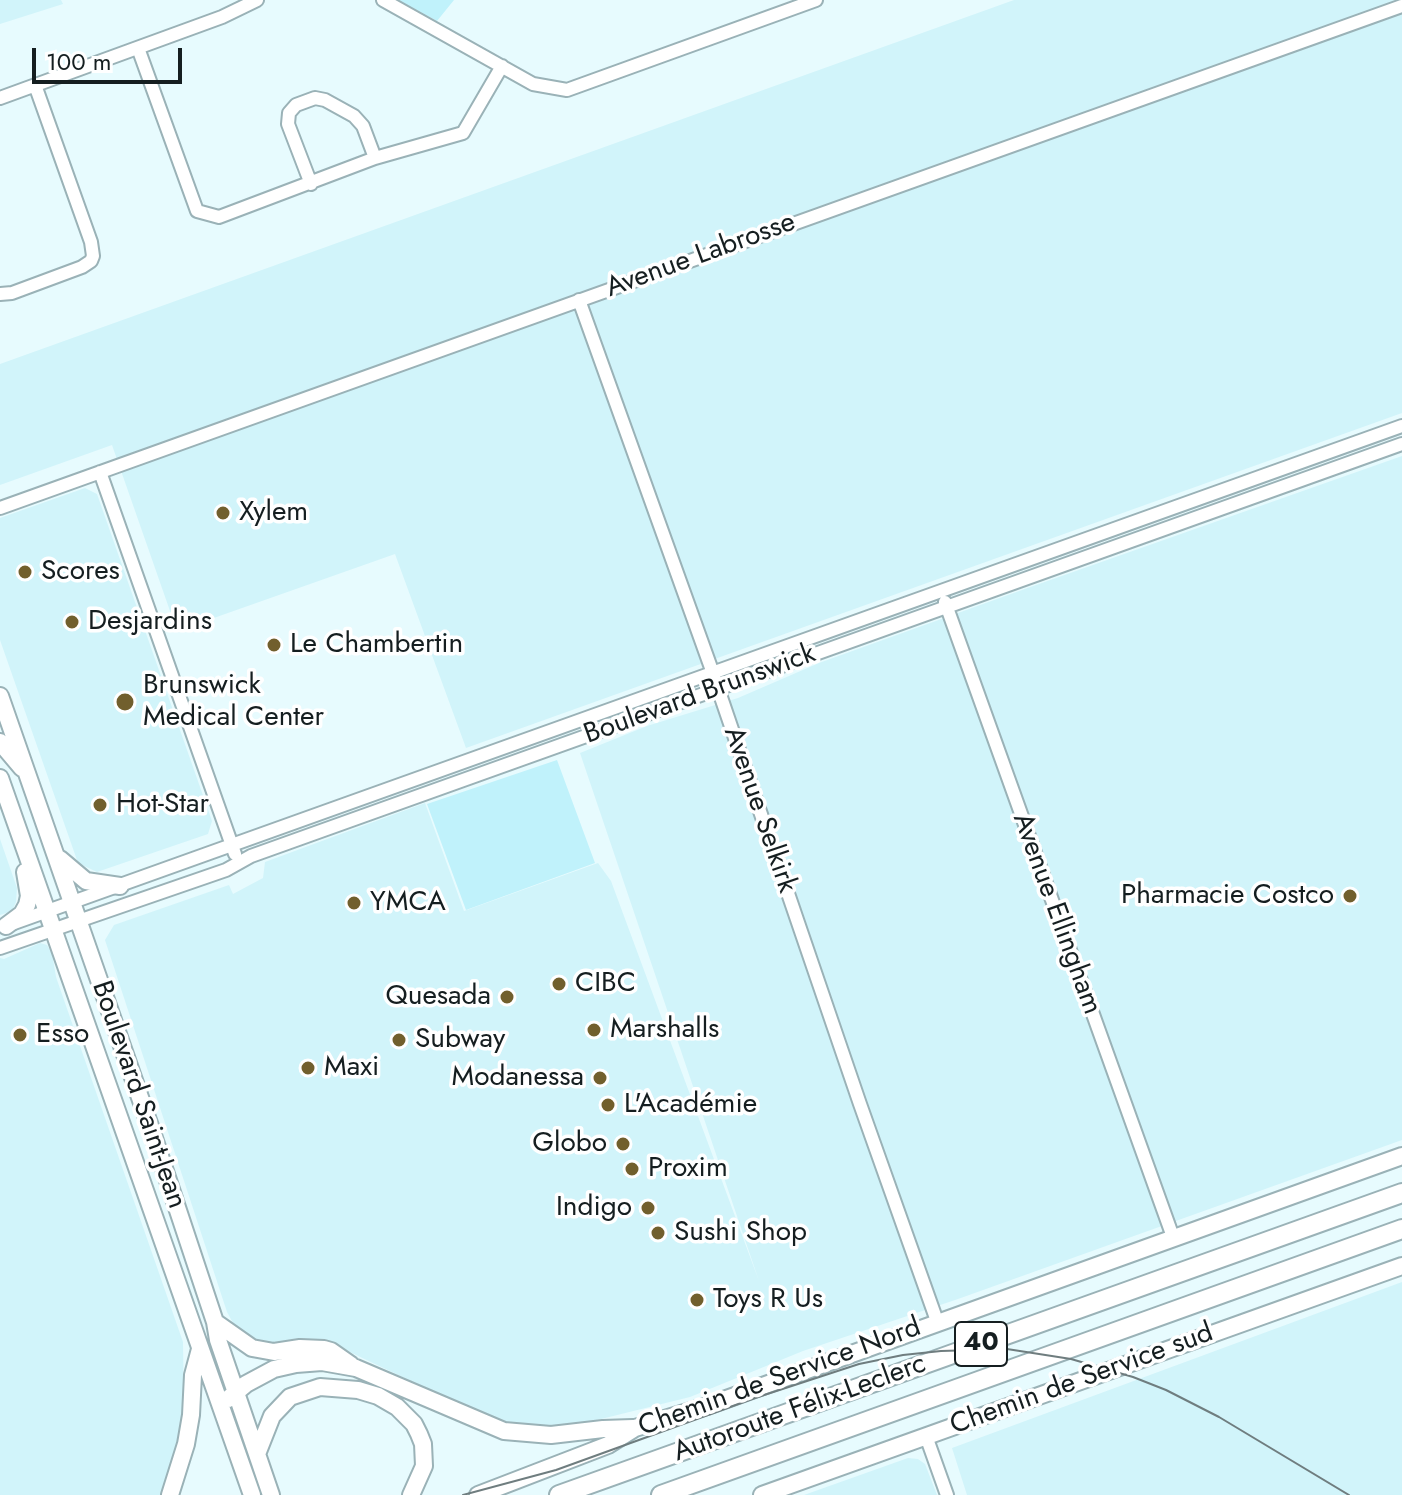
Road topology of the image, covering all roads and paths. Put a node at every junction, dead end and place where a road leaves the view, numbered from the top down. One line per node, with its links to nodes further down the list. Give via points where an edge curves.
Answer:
1 (257, 0): 5 (street)
2 (383, 0): 6 (street)
3 (816, 0): 6 (street, via 567,90 533,84)
4 (1402, 6): 12 (street, Avenue Labrosse)
5 (138, 48): 7 (street); 10 (street, via 197,211 219,217)
6 (502, 66): 9 (street, via 463,133)
7 (35, 85): 8 (street); 11 (street, via 93,256 82,267)
8 (0, 98)
9 (375, 158): 10 (street); 10 (street, via 354,116 315,98 296,105 288,124)
10 (311, 184)
11 (0, 294)
12 (579, 300): 15 (street, Avenue Labrosse); 19 (street, Avenue Selkirk)
13 (1402, 426): 17 (street, Boulevard Brunswick)
14 (1402, 444): 18 (street, Boulevard Brunswick)
15 (100, 472): 16 (street, Avenue Labrosse); 28 (street)
16 (0, 508)
17 (941, 591): 18 (street, Avenue Ellingham); 19 (street, Boulevard Brunswick)
18 (946, 607): 20 (street, Boulevard Brunswick); 41 (street, Avenue Ellingham)
19 (712, 674): 20 (street, Avenue Selkirk); 22 (street, Boulevard Brunswick)
20 (718, 689): 24 (street, Boulevard Brunswick); 43 (street, Avenue Selkirk)
21 (0, 696): 25 (main road, Boulevard Saint-Jean)
22 (559, 728): 24 (street); 28 (street, Boulevard Brunswick)
23 (0, 742): 25 (main road)
24 (564, 744): 30 (street, Boulevard Brunswick)
25 (28, 776): 29 (main road, Boulevard Saint-Jean)
26 (0, 778): 27 (main road, Boulevard Saint-Jean)
27 (19, 831): 33 (main road, Boulevard Saint-Jean); 35 (main road, via 29,896 24,910)
28 (232, 846): 30 (street); 31 (street, Boulevard Brunswick)
29 (56, 855): 31 (main road, via 81,879); 32 (main road, Boulevard Saint-Jean)
30 (238, 863): 34 (street, Boulevard Brunswick)
31 (120, 886): 32 (street, Boulevard Brunswick)
32 (73, 903): 33 (street, Boulevard Brunswick); 34 (main road, Boulevard Saint-Jean)
33 (47, 911): 35 (street, Boulevard Brunswick); 36 (main road, Boulevard Saint-Jean)
34 (79, 921): 36 (street, Boulevard Brunswick); 44 (main road, Boulevard Saint-Jean)
35 (3, 927)
36 (53, 929): 37 (street, Boulevard Brunswick); 45 (main road, Boulevard Saint-Jean)
37 (0, 948)
38 (1402, 1156): 41 (main road, Chemin de Service Nord)
39 (1402, 1193): 57 (highway, Autoroute Félix-Leclerc / 40)
40 (1402, 1229): 58 (highway, Autoroute Félix-Leclerc / 40)
41 (1173, 1237): 43 (main road, Chemin de Service Nord)
42 (1402, 1266): 50 (main road, Chemin de Service sud)
43 (937, 1321): 49 (main road, Chemin de Service Nord)
44 (215, 1322): 46 (main road, via 252,1348 324,1349); 47 (main road, Boulevard Saint-Jean)
45 (200, 1349): 48 (main road, Boulevard Saint-Jean); 52 (main road, via 189,1429)
46 (356, 1368): 47 (main road, via 322,1362 285,1366); 49 (main road, via 504,1431 551,1435)
47 (235, 1393): 48 (main road); 51 (main road, Boulevard Saint-Jean)
48 (221, 1405): 53 (main road, Boulevard Saint-Jean)
49 (635, 1428): 56 (main road, Chemin de Service Nord, via 608,1445)
50 (926, 1436): 59 (main road, Chemin de Service sud); 60 (street)
51 (257, 1454): 54 (main road, Boulevard Saint-Jean); 55 (main road, via 272,1416 290,1397 320,1387 368,1392 397,1407 419,1434 424,1466)
52 (170, 1495)
53 (252, 1495)
54 (271, 1495)
55 (411, 1495)
56 (478, 1495)
57 (559, 1495)
58 (661, 1495)
59 (762, 1495)
60 (947, 1495)

